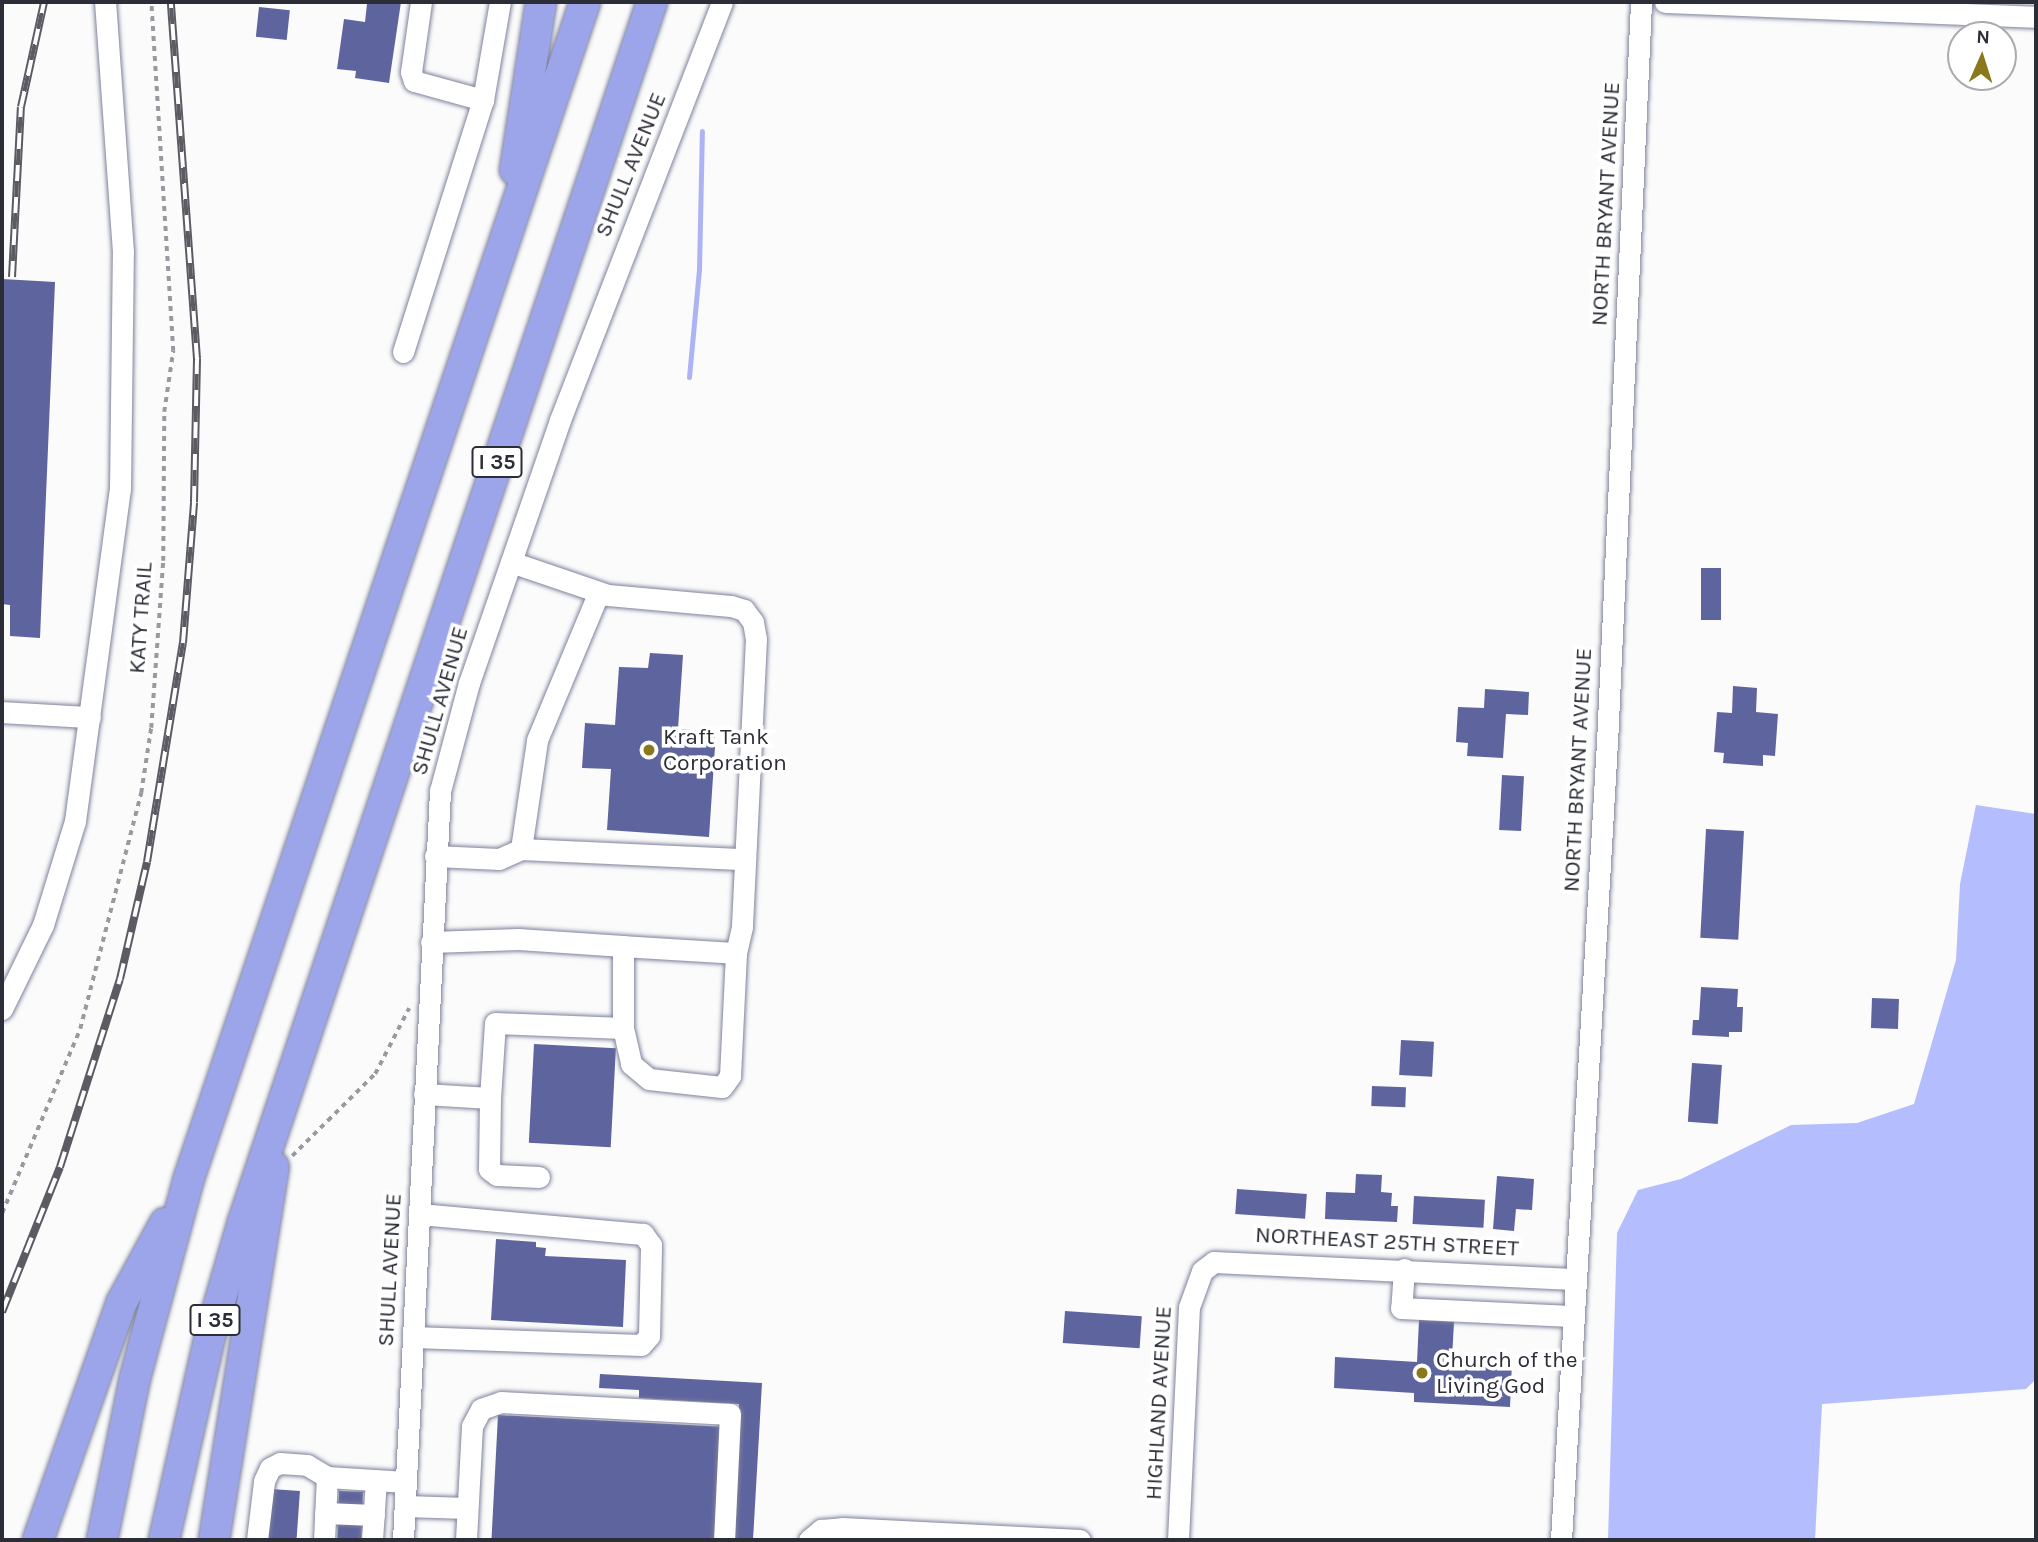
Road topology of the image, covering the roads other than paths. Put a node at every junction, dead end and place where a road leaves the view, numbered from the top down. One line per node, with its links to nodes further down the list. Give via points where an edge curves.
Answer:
1 (105, 2): 17 (street, via 119,169 125,357 120,489)
2 (421, 2): 11 (street, via 411,72 414,80)
3 (500, 2): 11 (street)
4 (541, 2): 12 (highway)
5 (585, 2): 12 (highway, I 35)
6 (652, 2): 29 (highway, I 35)
7 (722, 2): 14 (street, SHULL AVENUE, via 593,332)
8 (1641, 2): 35 (street, NORTH BRYANT AVENUE, via 1607,743)
9 (1665, 2): 10 (street)
10 (2036, 17)
11 (483, 100): 13 (street)
12 (506, 236): 31 (highway, I 35)
13 (403, 352)
14 (511, 562): 15 (street); 19 (street, SHULL AVENUE, via 452,738 440,791)
15 (599, 592): 18 (street, via 537,740); 20 (street, via 731,606 744,610 754,622 757,639)
16 (2, 712): 17 (street)
17 (90, 717): 24 (street, via 75,821 60,878 43,925)
18 (521, 849): 19 (street, via 499,859); 20 (street)
19 (435, 856): 21 (street, SHULL AVENUE)
20 (746, 859): 23 (street)
21 (431, 942): 22 (street, via 518,939); 27 (street, SHULL AVENUE)
22 (623, 946): 23 (street); 26 (street)
23 (736, 953): 26 (street, via 730,1076 722,1087 649,1079 631,1064)
24 (9, 975): 25 (street)
25 (2, 1009)
26 (623, 1028): 28 (street, via 495,1023)
27 (424, 1094): 28 (street); 32 (street, SHULL AVENUE)
28 (490, 1098): 30 (street, via 489,1169 496,1175)
29 (281, 1103): 49 (highway, I 35, via 211,1332); 50 (highway, via 273,1179)
30 (539, 1177)
31 (189, 1178): 47 (highway, via 122,1302); 48 (highway, I 35, via 135,1378)
32 (419, 1214): 37 (street, SHULL AVENUE); 37 (street, via 643,1234 651,1245 649,1336 641,1345)
33 (1404, 1269): 34 (street, NORTHEAST 25TH STREET, via 1227,1259); 35 (street, NORTHEAST 25TH STREET); 36 (street, via 1401,1308)
34 (1202, 1270): 58 (street, HIGHLAND AVENUE, via 1189,1307)
35 (1573, 1279): 36 (street, NORTH BRYANT AVENUE)
36 (1571, 1316): 59 (street, NORTH BRYANT AVENUE)
37 (413, 1337): 40 (street, SHULL AVENUE)
38 (327, 1477): 39 (street); 43 (street); 51 (street, via 307,1465 280,1463 270,1468 264,1480)
39 (376, 1480): 40 (street); 44 (street)
40 (406, 1482): 41 (street, SHULL AVENUE)
41 (405, 1506): 42 (street); 54 (street, SHULL AVENUE)
42 (467, 1508): 55 (street); 56 (street, via 471,1426 481,1409 501,1402 730,1414)
43 (325, 1513): 44 (street); 52 (street)
44 (374, 1515): 53 (street)
45 (942, 1537): 46 (street, via 842,1528 821,1530); 57 (street)
46 (809, 1539)
47 (38, 1540)
48 (102, 1540)
49 (164, 1540)
50 (214, 1540)
51 (257, 1540)
52 (324, 1540)
53 (372, 1540)
54 (403, 1540)
55 (466, 1540)
56 (724, 1540)
57 (1080, 1540)
58 (1178, 1540)
59 (1561, 1540)

